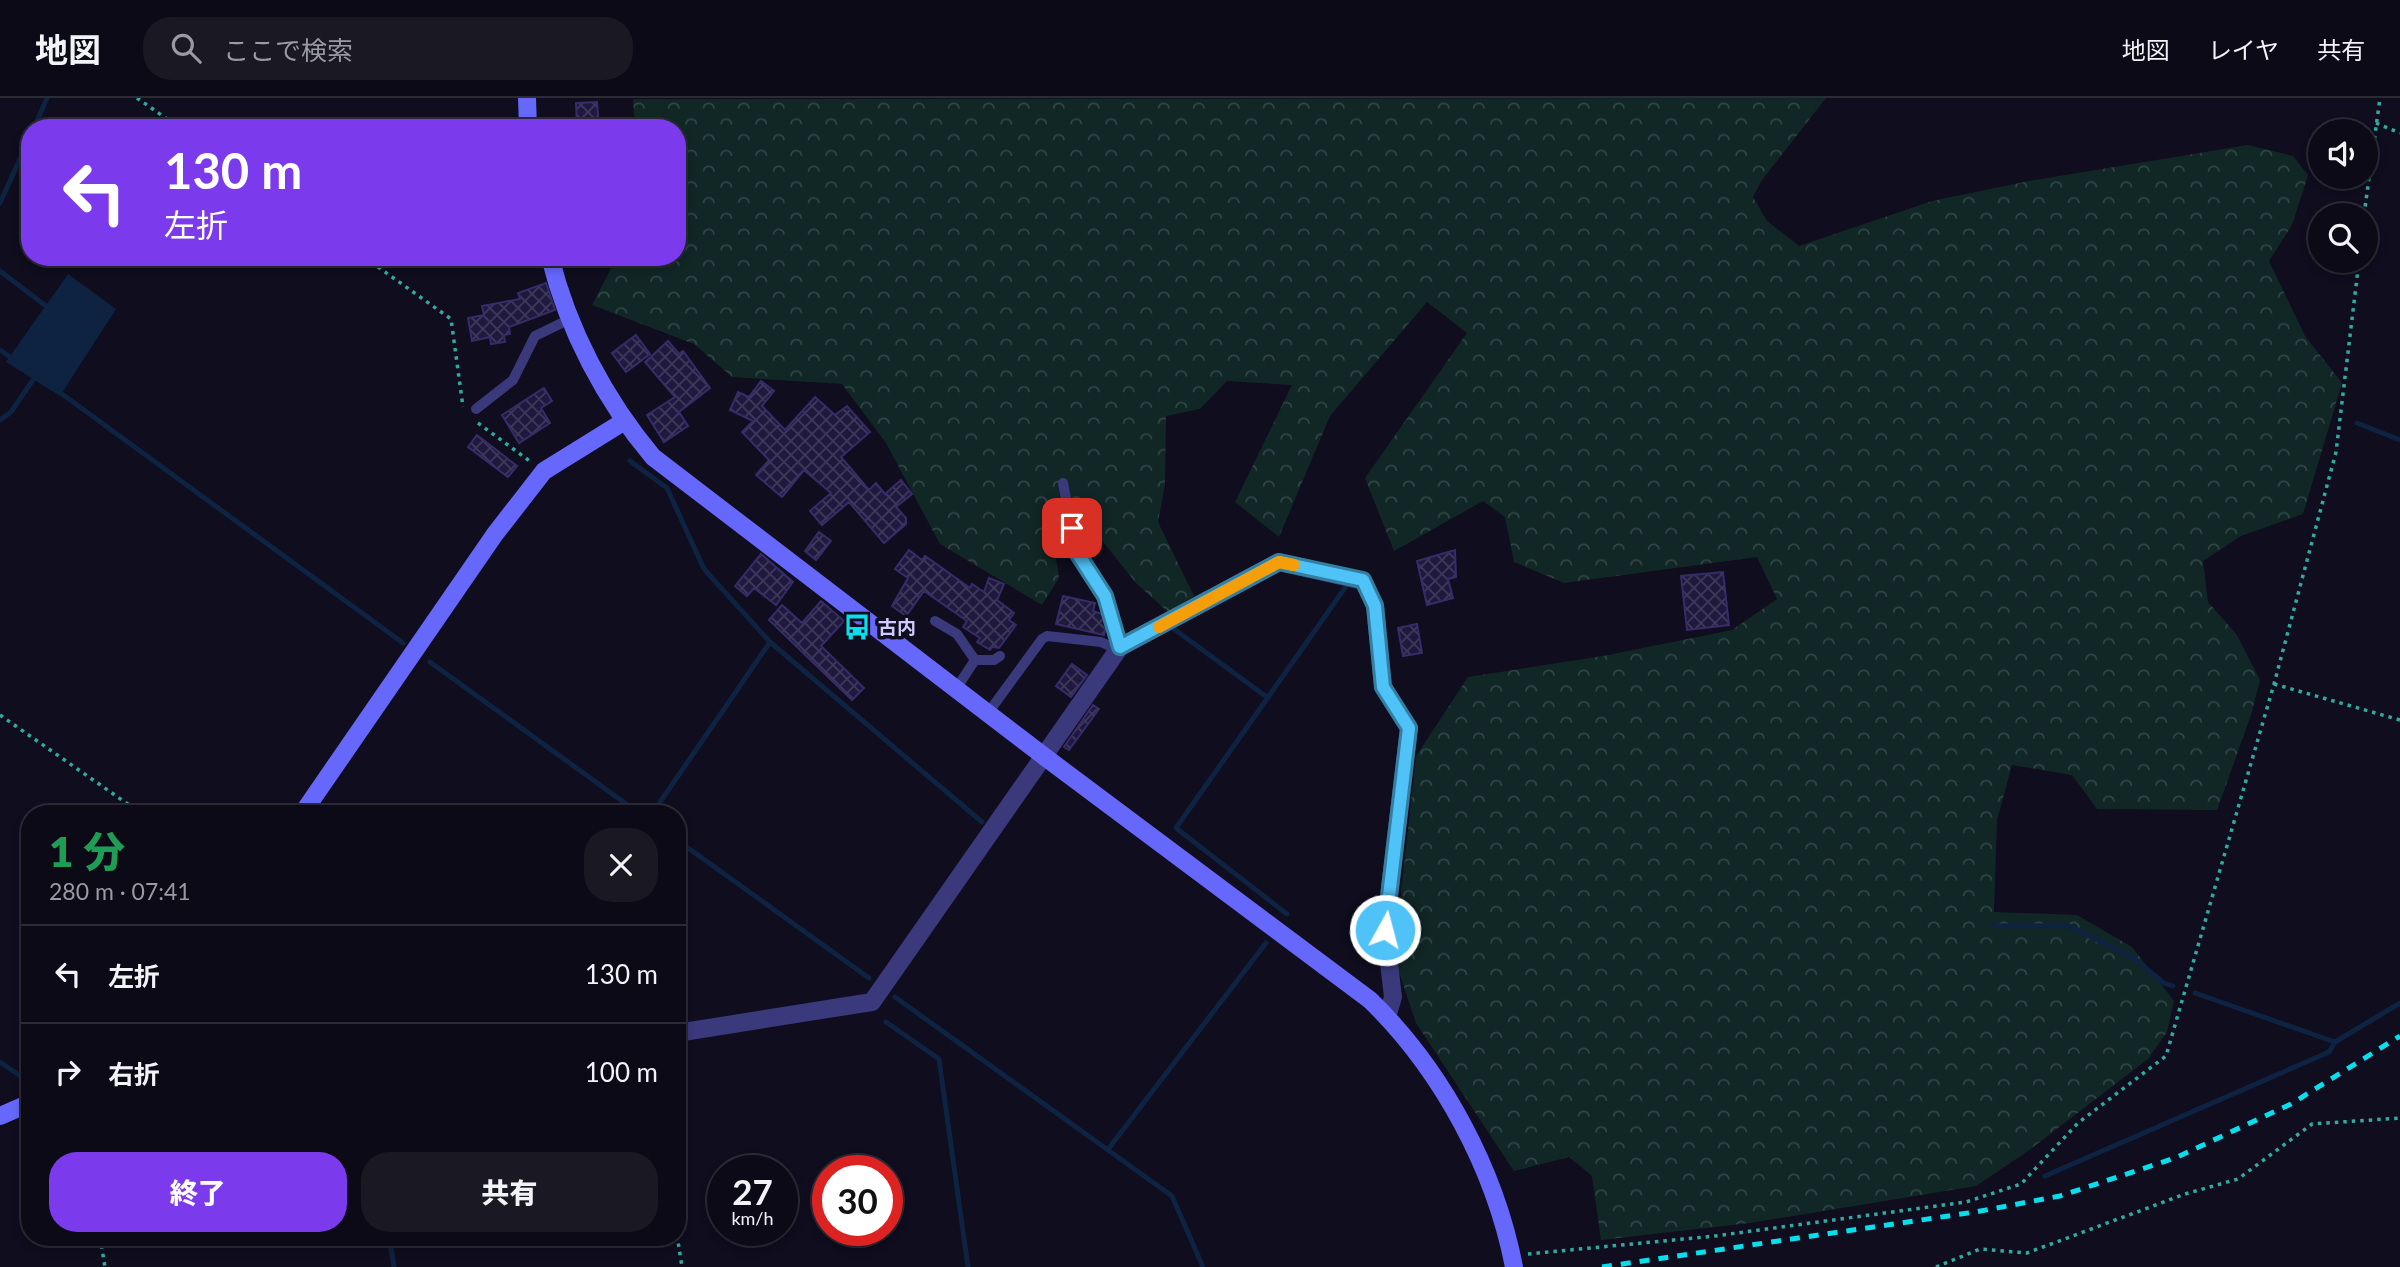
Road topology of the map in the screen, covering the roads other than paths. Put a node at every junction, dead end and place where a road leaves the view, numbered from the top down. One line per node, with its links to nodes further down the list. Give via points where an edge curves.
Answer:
1 (527, 98): 2 (street)
2 (528, 119)
3 (553, 266): 4 (street)
4 (572, 318): 5 (lane, via 535,335 513,380); 6 (street, via 592,367)
5 (476, 409)
6 (623, 422): 12 (street, via 653,457); 15 (street, via 544,471 495,534)
7 (1063, 483): 9 (lane, via 1076,551 1105,596)
8 (935, 621): 11 (lane, via 957,634)
9 (1119, 648): 13 (lane, via 1047,636); 14 (street); 16 (street, via 1279,562 1363,580 1375,606 1383,687 1409,728 1385,930 1393,998)
10 (1000, 656): 11 (lane)
11 (975, 660): 12 (lane)
12 (956, 689): 13 (street)
13 (988, 713): 14 (street)
14 (1045, 757): 16 (street); 17 (street, via 872,1002)
15 (308, 805)
16 (1387, 1017): 20 (street, via 1429,1071 1484,1167 1505,1221)
17 (686, 1032)
18 (21, 1107): 19 (street)
19 (0, 1116)
20 (1513, 1261)

